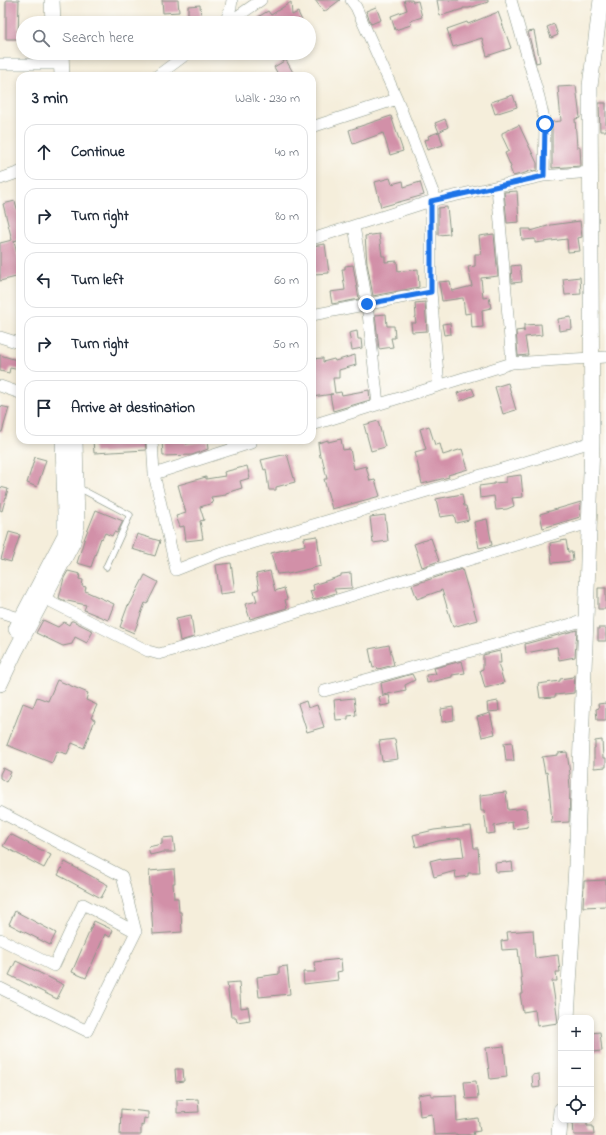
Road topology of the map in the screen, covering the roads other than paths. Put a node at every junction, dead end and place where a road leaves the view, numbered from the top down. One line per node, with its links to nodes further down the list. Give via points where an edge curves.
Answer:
1 (52, 0): 8 (street)
2 (60, 0): 9 (street)
3 (232, 0): 10 (street)
4 (261, 0): 11 (street)
5 (351, 0): 16 (street)
6 (511, 0): 20 (street, via 545,124)
7 (601, 0): 18 (street, via 590,86)
8 (53, 16)
9 (60, 16)
10 (228, 16)
11 (238, 16)
12 (179, 60): 15 (street)
13 (0, 64): 14 (street)
14 (57, 64)
15 (162, 72)
16 (397, 99): 17 (street); 23 (street)
17 (316, 126)
18 (590, 172): 20 (street); 31 (street)
19 (16, 173): 21 (street)
20 (544, 176): 22 (street)
21 (0, 179)
22 (497, 187): 23 (street); 32 (street)
23 (434, 201): 24 (street); 26 (street)
24 (354, 226): 25 (street); 27 (street)
25 (316, 238)
26 (431, 292): 27 (street); 34 (street)
27 (367, 304): 28 (street); 36 (street)
28 (316, 314)
29 (0, 338): 30 (street)
30 (16, 342)
31 (599, 357): 32 (street); 38 (street)
32 (512, 363): 34 (street)
33 (0, 386): 35 (street)
34 (439, 386): 36 (street)
35 (16, 392)
36 (378, 404): 37 (street)
37 (316, 424)
38 (592, 442): 43 (street, via 219,553 176,570); 45 (street)
39 (64, 444): 50 (street, via 65,535)
40 (75, 444): 44 (street)
41 (152, 444): 43 (street)
42 (245, 444): 43 (street)
43 (154, 474)
44 (76, 486): 46 (lane, via 130,515); 47 (street, via 77,525 73,542)
45 (589, 523): 47 (street, via 167,653 148,652); 49 (street)
46 (106, 567)
47 (44, 598): 50 (street)
48 (0, 612): 50 (street)
49 (586, 620): 53 (street); 58 (street)
50 (26, 621): 51 (street); 52 (street)
51 (0, 662)
52 (0, 684)
53 (324, 691)
54 (1, 816): 55 (street, via 122,876)
55 (136, 932): 56 (street, via 83,904 54,966); 57 (street, via 87,1031)
56 (0, 938)
57 (0, 988)
58 (567, 1015)
59 (560, 1123): 60 (street)
60 (560, 1135)

